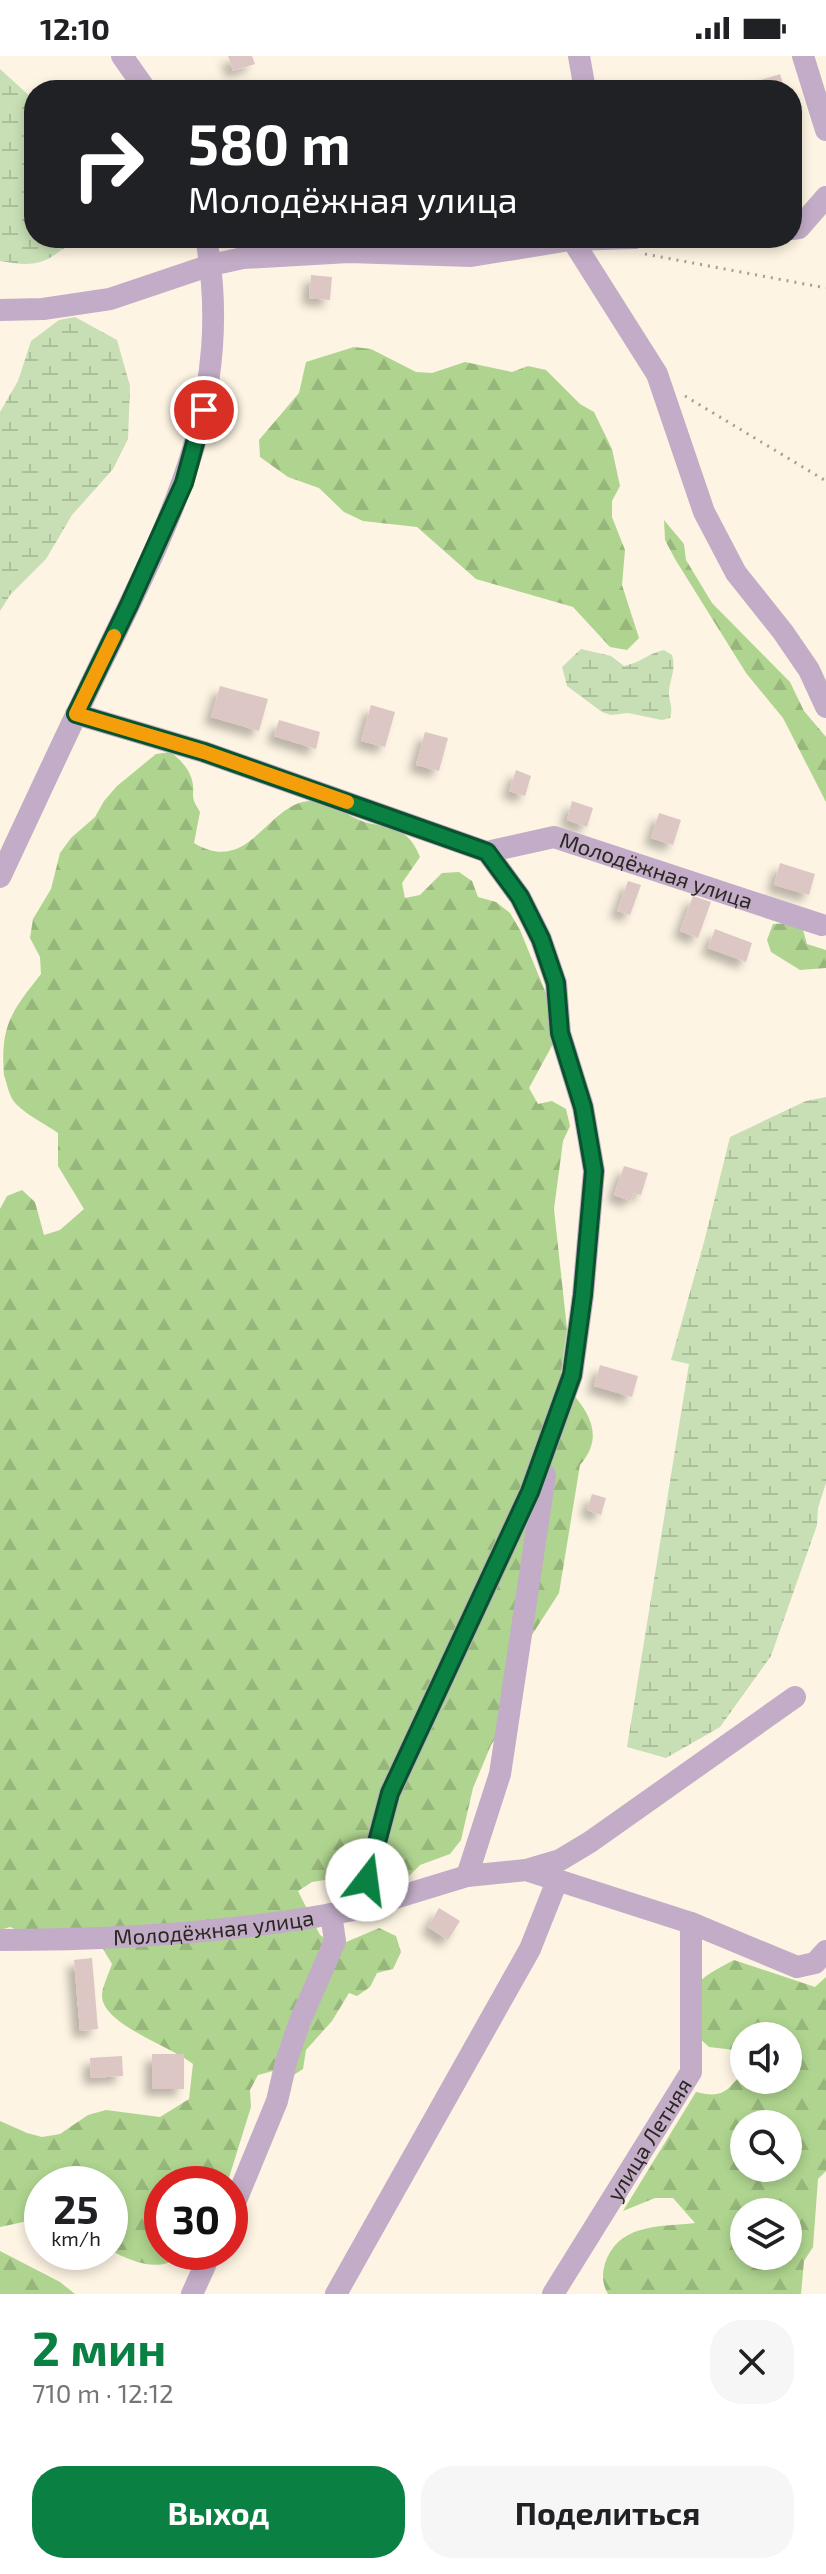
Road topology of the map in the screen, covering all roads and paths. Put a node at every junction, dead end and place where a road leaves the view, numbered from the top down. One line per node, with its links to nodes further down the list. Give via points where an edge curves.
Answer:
1 (122, 56): 4 (street)
2 (579, 56): 5 (street)
3 (803, 56): 6 (street)
4 (139, 80)
5 (583, 80)
6 (826, 130)
7 (826, 197): 8 (street)
8 (802, 225)
9 (208, 248): 13 (street)
10 (518, 248): 13 (street, via 471,256 305,253)
11 (577, 248): 16 (street)
12 (649, 248): 14 (path)
13 (211, 265): 15 (street, via 110,299); 19 (street, via 214,338 200,432 184,483)
14 (826, 288)
15 (0, 310)
16 (657, 374): 17 (path, via 688,399); 18 (street, via 704,512 736,573 809,670)
17 (826, 481)
18 (826, 707)
19 (76, 714): 20 (street, via 204,752); 21 (street)
20 (487, 852): 22 (street, Молодёжная улица, via 554,837); 23 (street, via 520,897 556,983 560,1033 583,1107 594,1171 572,1375)
21 (0, 877)
22 (822, 925)
23 (552, 1430): 26 (street, via 500,1774); 28 (street, via 530,1492 390,1793)
24 (795, 1697): 25 (street, via 590,1842 560,1860)
25 (526, 1870): 26 (street, Молодёжная улица); 27 (street)
26 (467, 1876): 28 (street, Молодёжная улица)
27 (557, 1881): 30 (street); 36 (street, via 530,1949)
28 (359, 1909): 29 (street, Молодёжная улица)
29 (331, 1914): 31 (street, Молодёжная улица, via 88,1940); 33 (street, via 335,1941 300,2021 277,2101)
30 (691, 1923): 32 (street, via 797,1967 815,1963); 37 (street, улица Летняя, via 691,2072)
31 (0, 1940)
32 (826, 1951)
33 (248, 2171)
34 (203, 2270): 35 (street)
35 (192, 2294)
36 (336, 2294)
37 (553, 2294)

